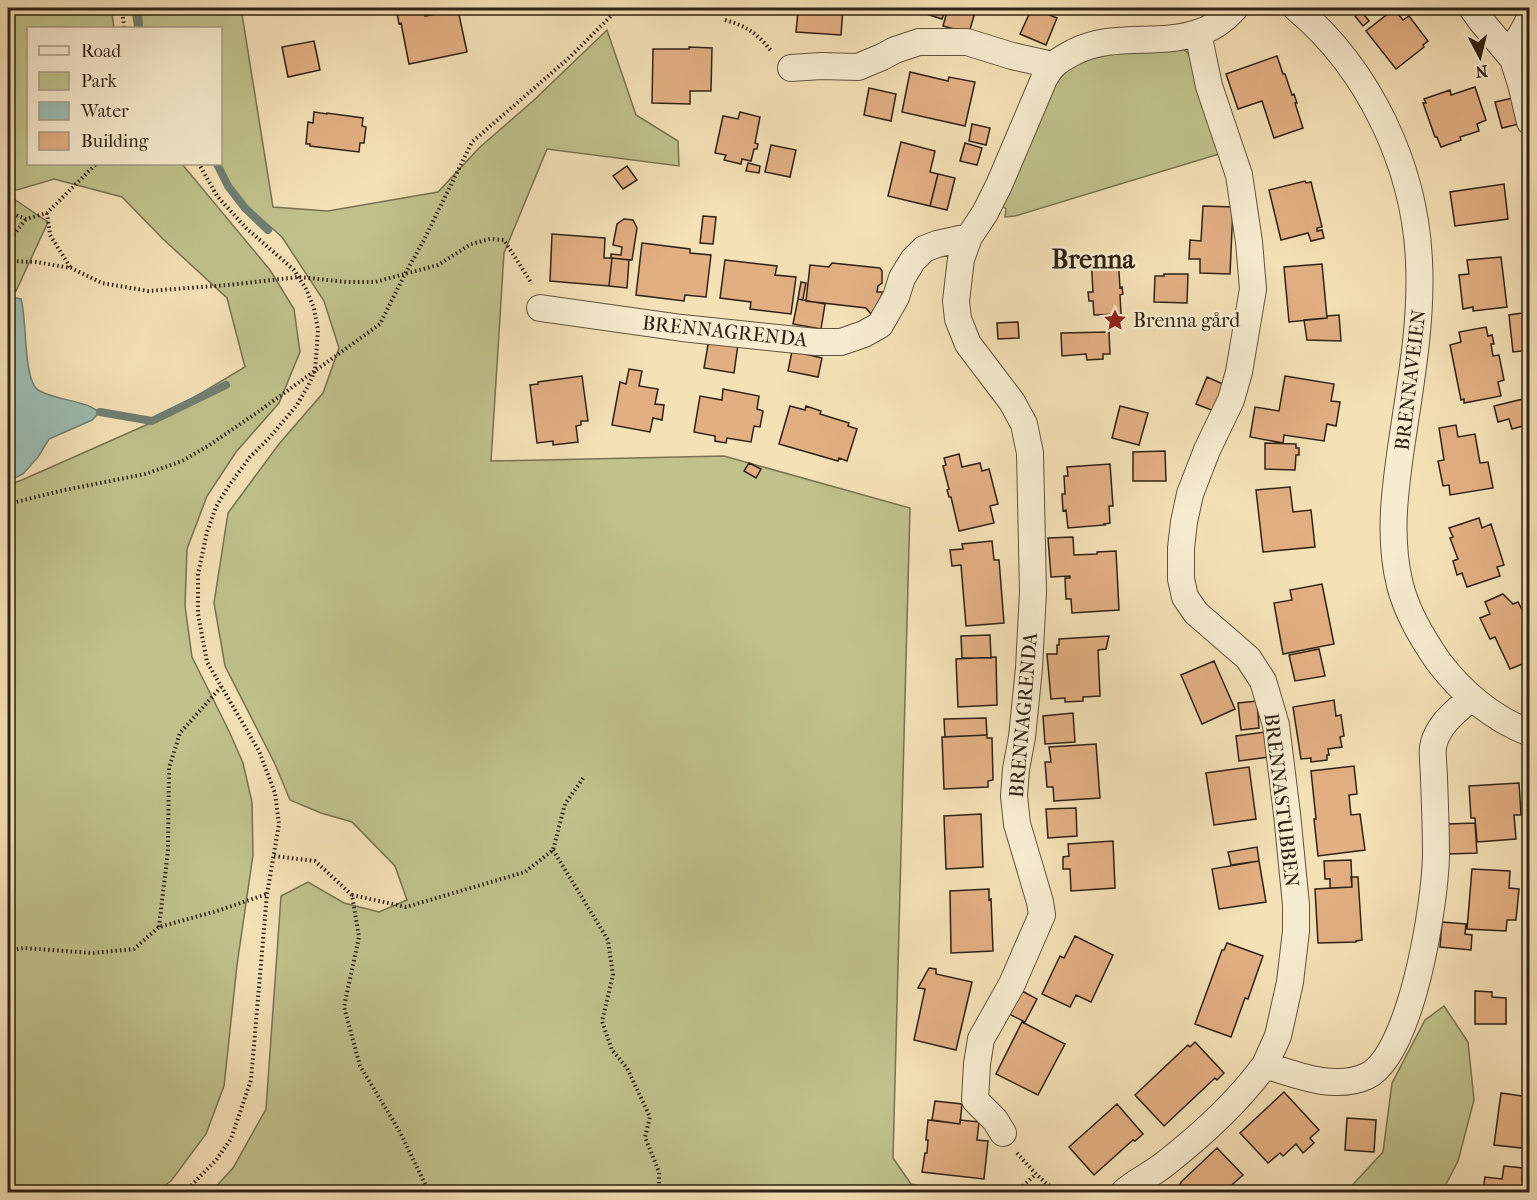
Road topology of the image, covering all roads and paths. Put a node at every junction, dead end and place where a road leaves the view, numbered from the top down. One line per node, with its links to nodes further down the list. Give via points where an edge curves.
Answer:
1 (122, 8): 8 (path)
2 (619, 8): 23 (path, via 570,57 472,142)
3 (1235, 8): 9 (street)
4 (1296, 8): 29 (street, BRENNAVEIEN, via 1334,46 1361,84 1386,127 1410,194 1418,237 1419,308 1396,486 1395,553 1413,621 1443,667)
5 (1472, 8): 10 (street)
6 (1530, 18): 10 (street)
7 (725, 20): 12 (path, via 741,24 761,38 777,59)
8 (124, 27)
9 (1198, 33): 11 (street, via 1107,41 1086,46); 38 (street, BRENNASTUBBEN, via 1209,86 1239,175 1253,289 1231,400 1190,494 1180,548 1181,579 1185,597 1196,613 1248,658 1263,681 1275,725 1296,931 1278,1036)
10 (1508, 52): 13 (street)
11 (1052, 65): 12 (street, via 967,42 919,42 858,68); 19 (street, BRENNAGRENDA, via 999,185)
12 (791, 68)
13 (1530, 122)
14 (95, 165): 17 (path)
15 (200, 165): 24 (path, via 217,196)
16 (8, 212): 18 (path)
17 (47, 213): 18 (path); 22 (path, via 50,235)
18 (26, 219): 20 (path)
19 (969, 237): 25 (street, BRENNAGRENDA, via 924,249 902,278 880,325 841,342 682,328); 39 (street, BRENNAGRENDA, via 957,284 958,319 968,344 1024,424 1030,453 1033,592 1028,680 1014,796 1017,824 1042,915 1012,984 981,1039 975,1100)
20 (8, 242)
21 (8, 261): 22 (path)
22 (71, 268): 24 (path, via 102,284 148,291)
23 (405, 273): 24 (path, via 375,282); 25 (path, via 438,265 471,244 504,240); 26 (path, via 380,324)
24 (298, 277): 26 (path, via 314,308 318,330)
25 (545, 309)
26 (315, 371): 27 (path, via 182,461 145,474); 28 (path, via 297,405 228,487 207,532 198,574 198,614 207,662)
27 (8, 504)
28 (221, 687): 33 (path, via 260,751 275,793 279,824); 36 (path, via 180,733 169,768 168,850)
29 (1471, 698): 30 (street, BRENNAVEIEN); 38 (street, via 1443,723 1433,747 1434,889 1425,950 1394,1045 1367,1076 1347,1081 1326,1082)
30 (1530, 733)
31 (584, 777): 32 (path, via 565,804)
32 (553, 850): 35 (path, via 525,872 406,907); 43 (path, via 608,940 613,975 602,1021 612,1050 627,1068 650,1117 645,1137 659,1172)
33 (274, 856): 34 (path); 35 (path, via 315,861)
34 (267, 894): 36 (path); 41 (path, via 251,1080 231,1139)
35 (352, 895): 42 (path, via 358,937 344,1006 360,1066 400,1132)
36 (159, 927): 37 (path, via 134,949 92,953 24,948)
37 (8, 951)
38 (1265, 1065): 46 (street, BRENNASTUBBEN, via 1247,1090 1202,1134)
39 (1003, 1132): 40 (path)
40 (1036, 1174): 44 (path); 45 (path, via 1048,1185)
41 (184, 1192)
42 (429, 1192)
43 (659, 1192)
44 (1016, 1192)
45 (1067, 1192)
46 (1124, 1192)

